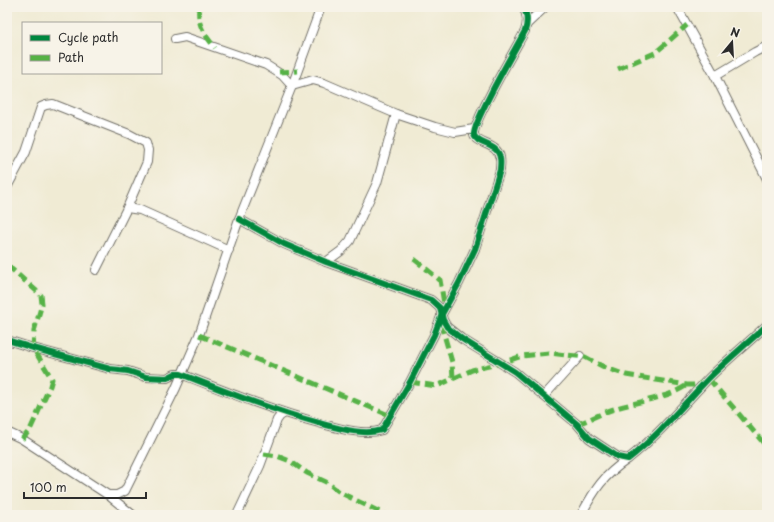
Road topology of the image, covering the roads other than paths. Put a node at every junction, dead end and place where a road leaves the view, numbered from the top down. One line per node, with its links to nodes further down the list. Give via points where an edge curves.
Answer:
1 (321, 7): 9 (street)
2 (523, 7): 4 (street); 5 (street)
3 (677, 7): 8 (street)
4 (542, 10): 5 (street)
5 (527, 24): 11 (street)
6 (175, 39): 9 (street, via 185,37 266,65 282,75)
7 (767, 46): 8 (street)
8 (715, 76): 12 (street)
9 (292, 86): 10 (street, via 313,80 324,82); 15 (street)
10 (396, 114): 11 (street, via 455,132); 17 (street, via 377,183 350,241 342,251)
11 (474, 129): 19 (street, via 477,140 497,150 500,170 474,249)
12 (767, 179)
13 (7, 187): 14 (street, via 26,152 41,107 53,104 146,143 146,162)
14 (127, 208): 16 (street, via 140,210); 18 (street)
15 (239, 219): 16 (street); 17 (street, via 284,244)
16 (229, 250): 23 (street, via 199,335)
17 (326, 262): 19 (street, via 426,298 437,305)
18 (96, 270)
19 (442, 314): 26 (street, via 447,327 515,372); 27 (street, via 410,382 382,430 357,431)
20 (767, 325): 29 (street)
21 (7, 340): 24 (street, via 110,369 146,377)
22 (580, 356): 26 (street)
23 (181, 374): 24 (street); 25 (street); 27 (street)
24 (167, 378): 25 (street)
25 (176, 388): 30 (street, via 125,491 117,495)
26 (544, 396): 29 (street, via 577,424 589,438 613,454)
27 (285, 413): 32 (street, via 277,420 260,466)
28 (7, 432): 30 (street)
29 (628, 459): 33 (street, via 602,481)
30 (108, 495): 31 (street)
31 (133, 515)
32 (237, 515)
33 (581, 515)

